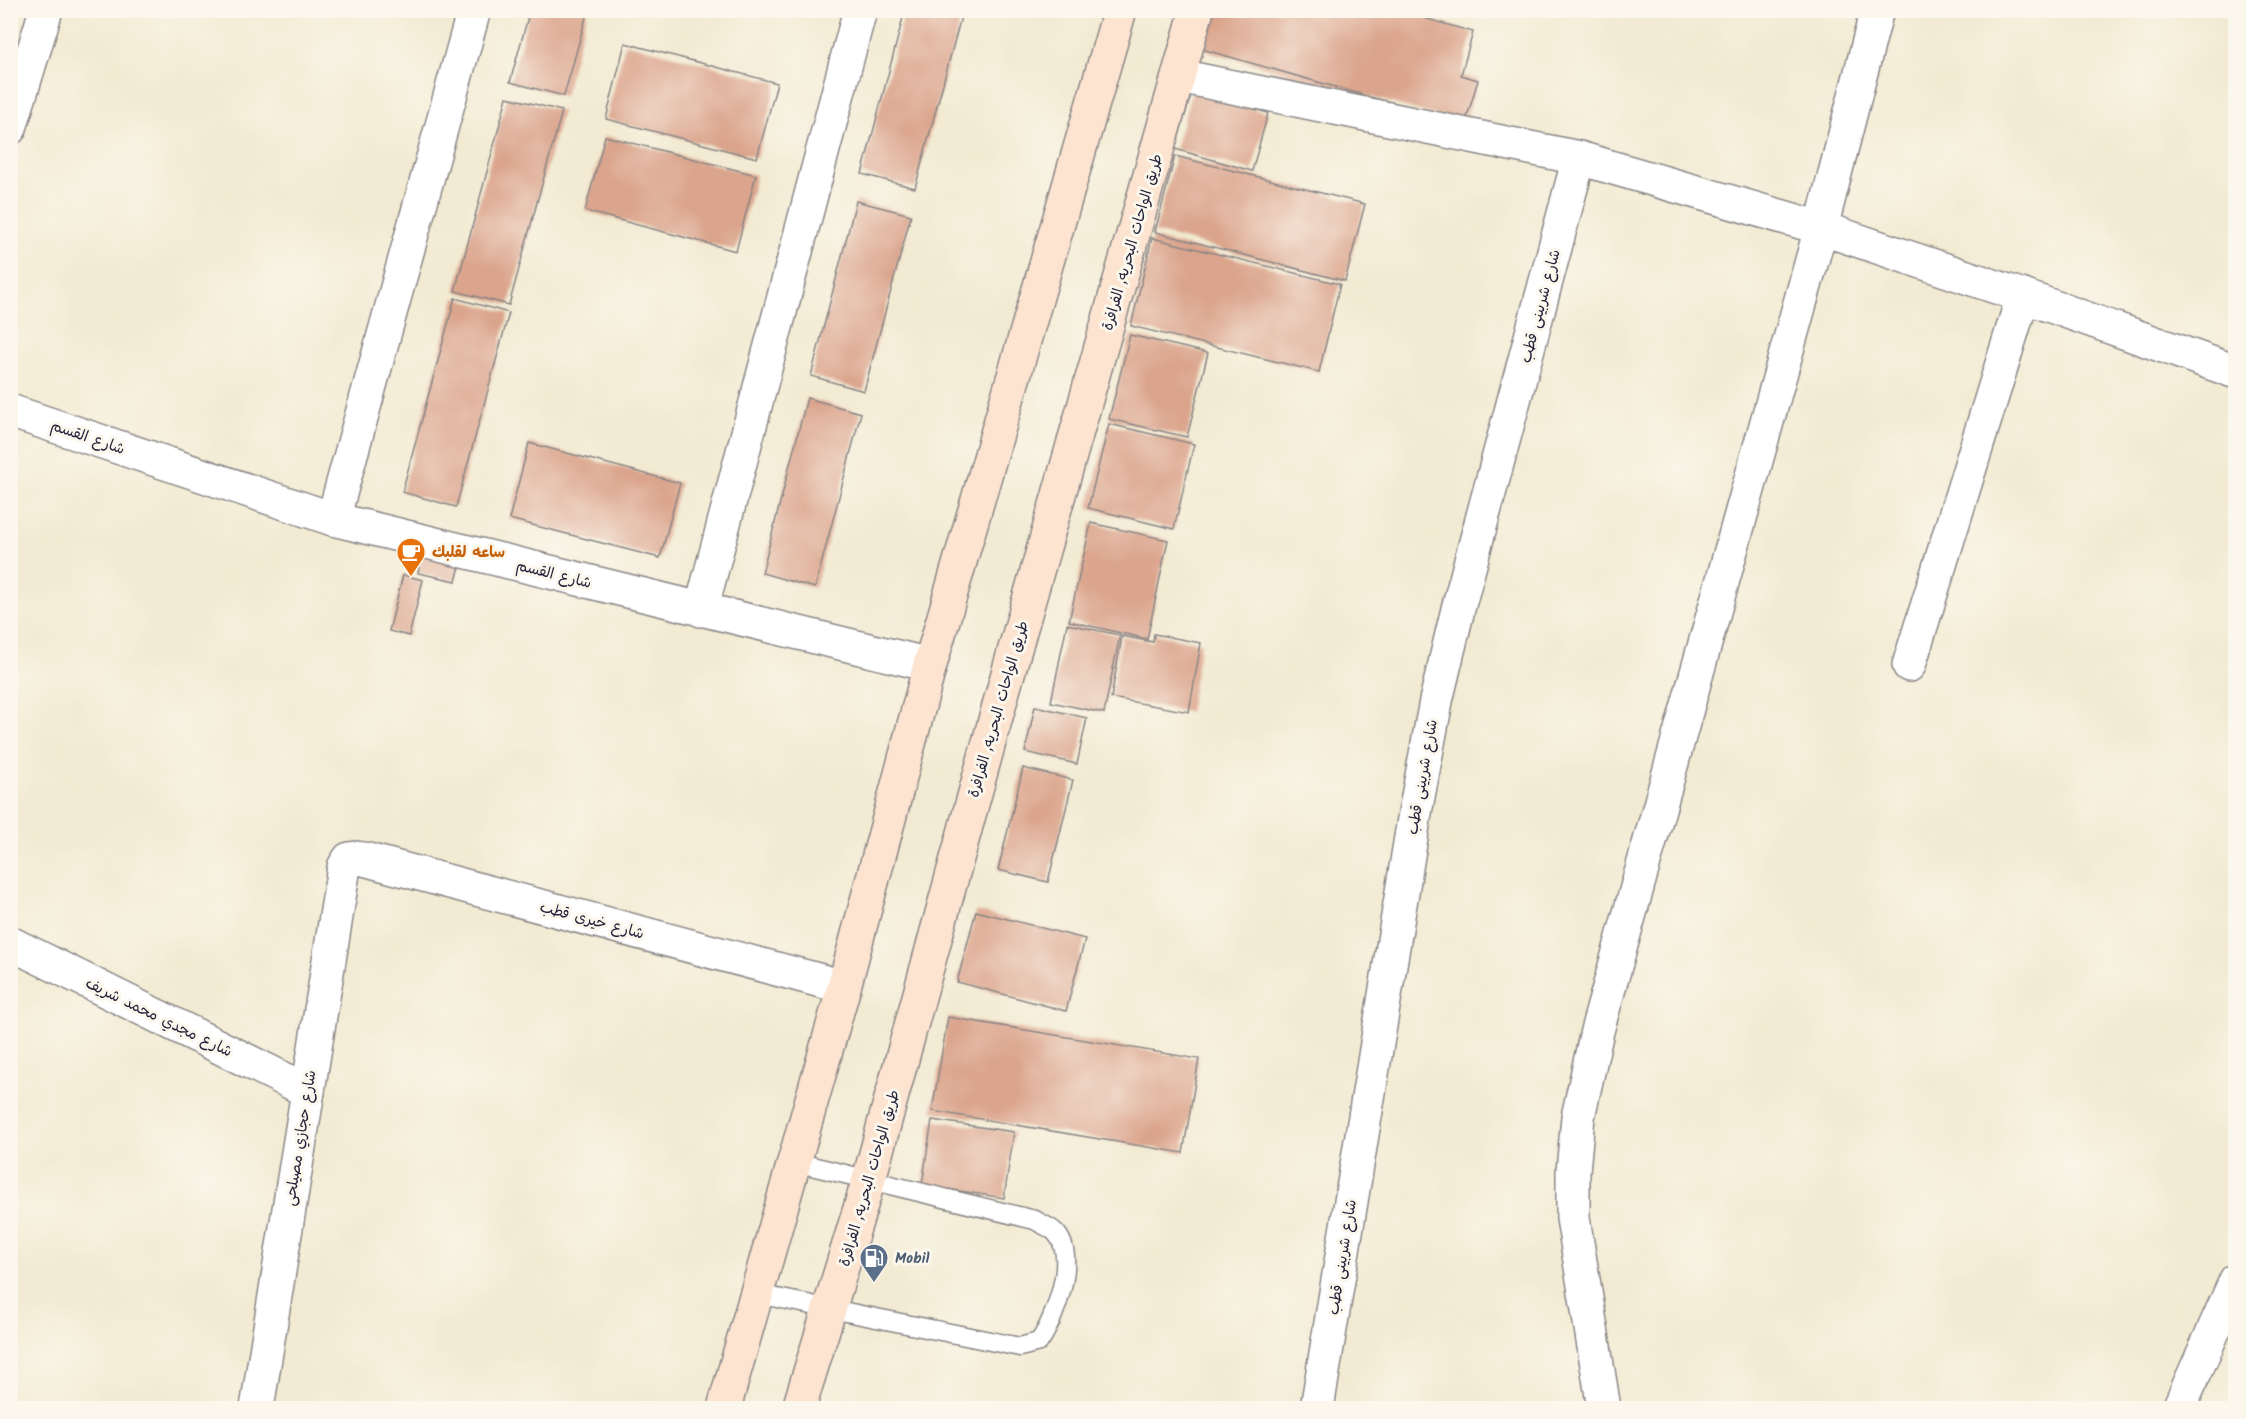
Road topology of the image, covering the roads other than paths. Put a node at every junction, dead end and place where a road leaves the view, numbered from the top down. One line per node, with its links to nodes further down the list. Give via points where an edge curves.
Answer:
1 (46, 10): 8 (street)
2 (474, 10): 14 (street)
3 (860, 10): 15 (street)
4 (1120, 10): 16 (main road)
5 (1197, 10): 7 (main road, طريق الواحات البحريه, الفرافرة)
6 (1877, 10): 10 (street)
7 (1179, 76): 9 (street); 23 (main road, طريق الواحات البحريه, الفرافرة, via 1005,684)
8 (10, 128)
9 (1580, 158): 10 (street); 30 (street, شارع شربينى قطب, via 1436,701)
10 (1821, 228): 11 (street); 31 (street, via 1597,1031 1578,1118 1573,1218)
11 (2023, 296): 12 (street); 17 (street)
12 (2235, 372)
13 (10, 411): 14 (street, شارع القسم)
14 (333, 519): 15 (street, شارع القسم)
15 (701, 610): 16 (street, شارع القسم)
16 (930, 665): 20 (main road)
17 (1909, 665)
18 (344, 867): 20 (street, شارع خيرى قطب, via 349,859 364,859); 21 (street, شارع حجازي مصيلحى)
19 (10, 943): 21 (street, شارع مجدي محمد شريف)
20 (844, 987): 22 (main road)
21 (308, 1091): 27 (street, شارع حجازي مصيلحى)
22 (795, 1162): 23 (lane); 25 (main road)
23 (869, 1179): 26 (main road, طريق الواحات البحريه, الفرافرة); 26 (lane, via 1035,1220 1056,1233 1065,1251 1066,1270 1059,1296 1048,1329 1039,1342 1020,1347)
24 (2235, 1280): 32 (street)
25 (757, 1294): 26 (lane); 28 (main road)
26 (831, 1310): 29 (main road, طريق الواحات البحريه, الفرافرة)
27 (257, 1408)
28 (724, 1408)
29 (800, 1408)
30 (1317, 1408)
31 (1604, 1408)
32 (2179, 1408)

